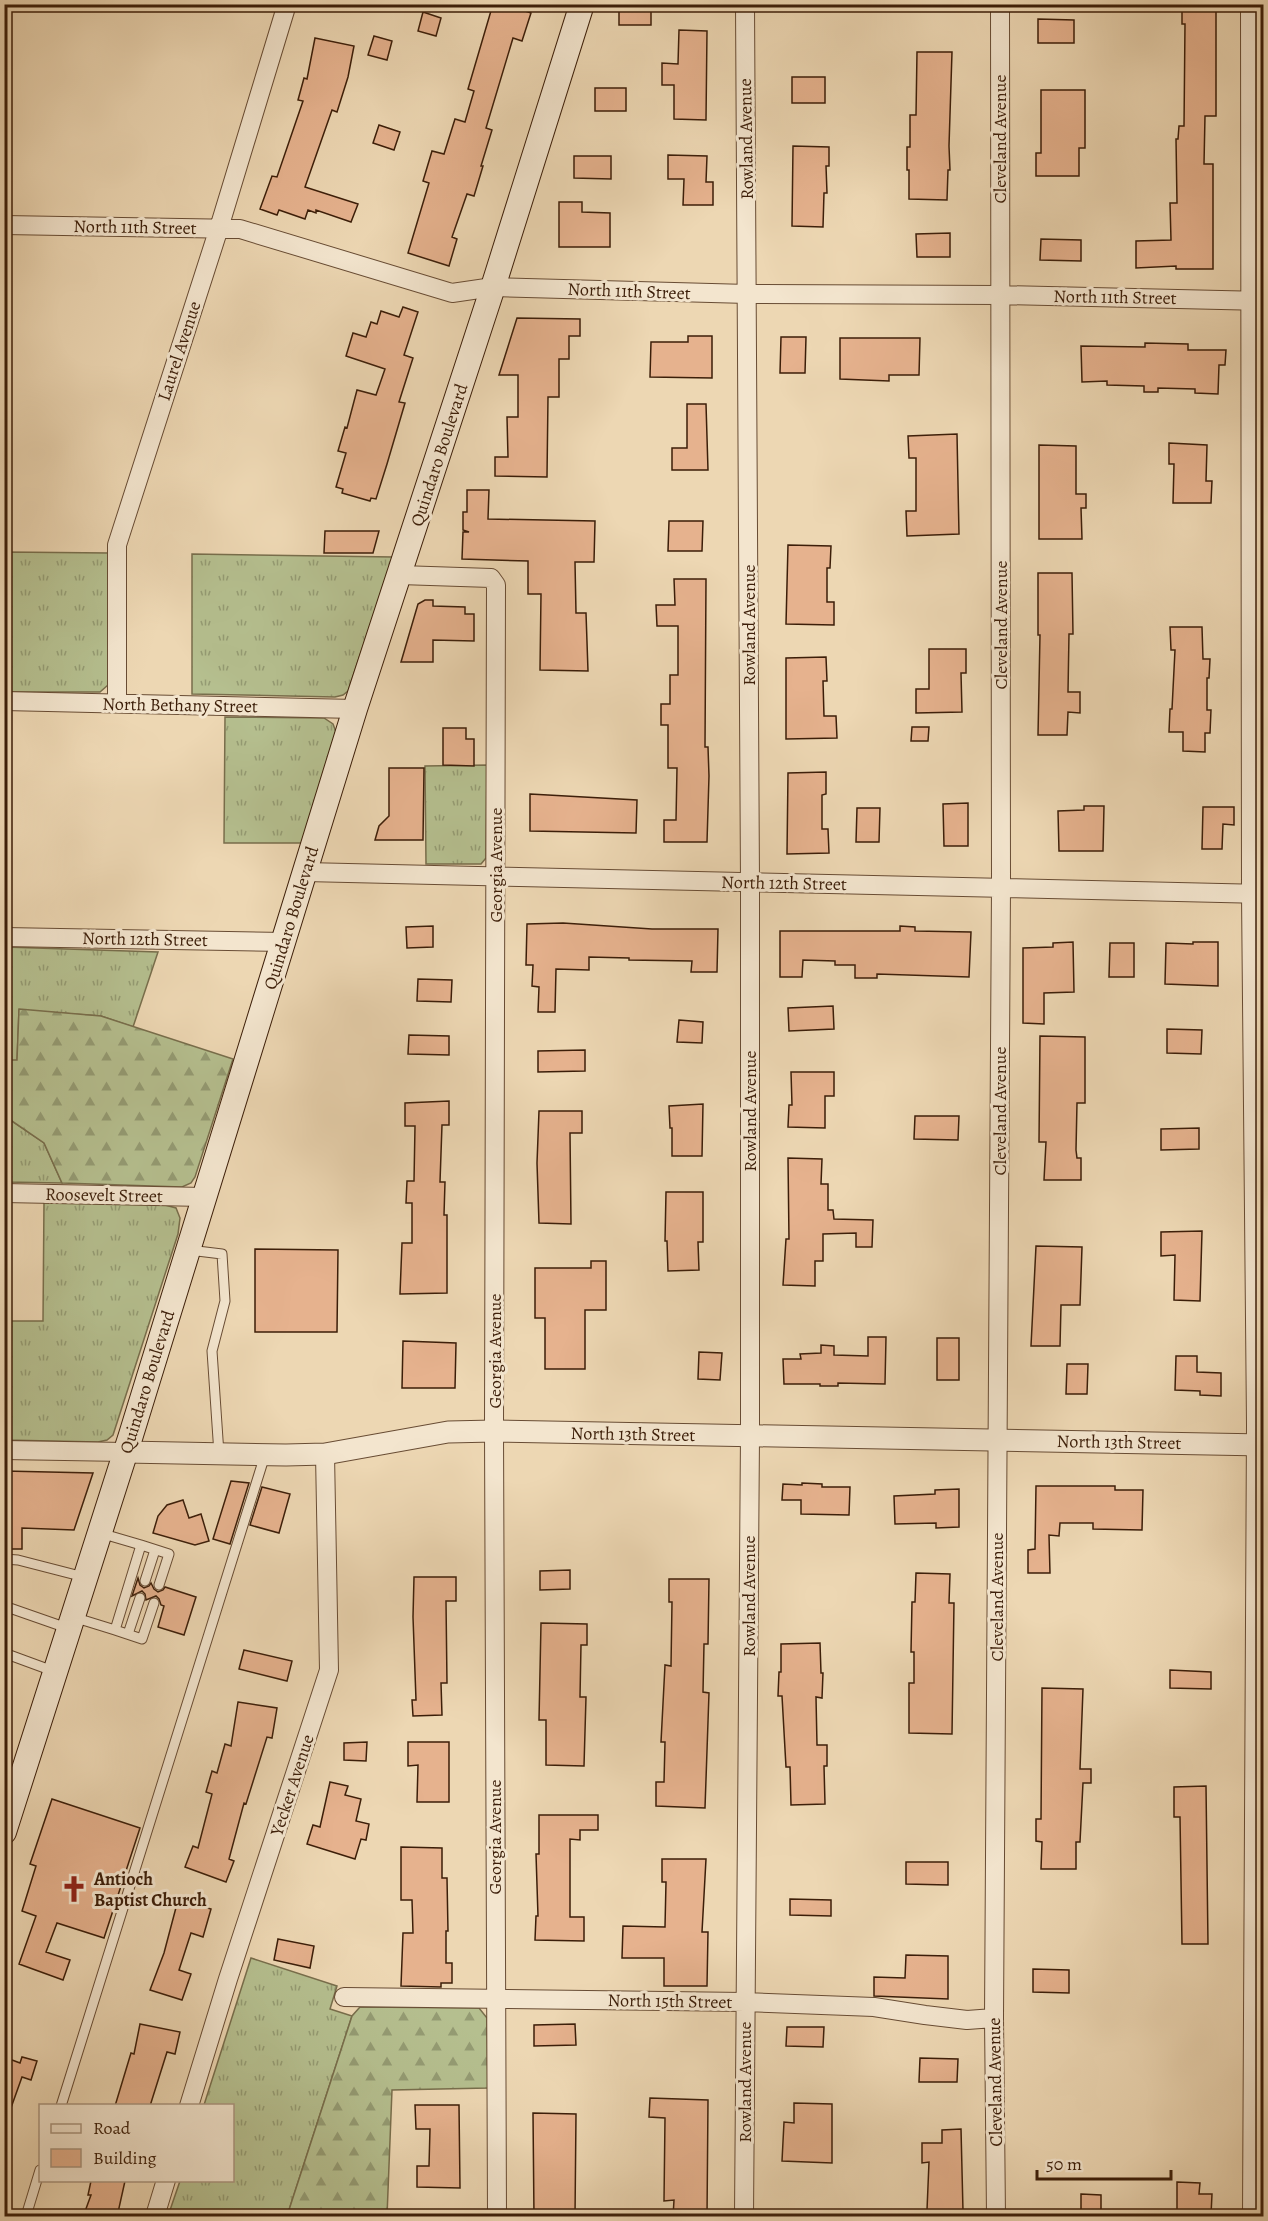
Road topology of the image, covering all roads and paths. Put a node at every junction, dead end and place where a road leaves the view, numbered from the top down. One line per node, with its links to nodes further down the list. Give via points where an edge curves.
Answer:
1 (287, 4): 7 (street, Laurel Avenue)
2 (582, 4): 8 (main road, Quindaro Boulevard)
3 (745, 4): 9 (street, Rowland Avenue)
4 (1000, 4): 10 (street, Cleveland Avenue)
5 (1250, 4): 11 (street)
6 (4, 225): 7 (street, North 11th Street)
7 (219, 228): 8 (street, North 11th Street, via 240,229 452,293); 14 (street, Laurel Avenue, via 117,545)
8 (493, 287): 9 (street, North 11th Street); 12 (main road, Quindaro Boulevard)
9 (748, 294): 10 (street, North 11th Street); 18 (street, Rowland Avenue)
10 (1000, 295): 11 (street, North 11th Street); 19 (street, Cleveland Avenue)
11 (1257, 300): 20 (street)
12 (400, 575): 15 (main road, Quindaro Boulevard); 17 (street, Georgia Avenue, via 491,578 496,585)
13 (4, 701): 14 (street, North Bethany Street)
14 (117, 703): 15 (street, North Bethany Street)
15 (355, 709): 16 (main road, Quindaro Boulevard)
16 (305, 873): 17 (street, North 12th Street); 22 (main road, Quindaro Boulevard)
17 (496, 876): 18 (street, North 12th Street); 26 (street, Georgia Avenue)
18 (750, 883): 19 (street, North 12th Street); 27 (street, Rowland Avenue)
19 (1001, 887): 20 (street, North 12th Street); 28 (street, Cleveland Avenue)
20 (1257, 894): 29 (street)
21 (4, 937): 22 (street, North 12th Street)
22 (285, 942): 24 (main road, Quindaro Boulevard)
23 (4, 1193): 24 (street, Roosevelt Street)
24 (204, 1197): 25 (main road, Quindaro Boulevard)
25 (188, 1250): 31 (main road, Quindaro Boulevard); 32 (lane, via 222,1254 225,1301 213,1352)
26 (494, 1431): 27 (street, North 13th Street); 33 (street, North 13th Street, via 448,1432); 52 (street, Georgia Avenue)
27 (750, 1436): 28 (street, North 13th Street); 53 (street, Rowland Avenue)
28 (999, 1439): 29 (street, North 13th Street); 54 (street, Cleveland Avenue)
29 (1260, 1445): 55 (street)
30 (4, 1450): 31 (street, North 13th Street)
31 (125, 1452): 32 (street, North 13th Street); 35 (main road, Quindaro Boulevard)
32 (219, 1454): 34 (street, North 13th Street)
33 (325, 1454): 34 (street, North 13th Street); 57 (street, Yecker Avenue, via 329,1670)
34 (265, 1455): 56 (lane)
35 (100, 1532): 36 (lane); 39 (main road, Quindaro Boulevard)
36 (141, 1545): 37 (lane); 46 (lane)
37 (155, 1550): 40 (lane); 41 (lane, via 169,1554)
38 (4, 1559): 39 (lane)
39 (85, 1578): 45 (main road, Quindaro Boulevard)
40 (145, 1581)
41 (159, 1585)
42 (140, 1598): 47 (lane)
43 (154, 1603): 47 (lane, via 142,1639)
44 (4, 1606): 45 (lane)
45 (71, 1623): 46 (lane); 49 (main road, Quindaro Boulevard)
46 (115, 1630): 47 (lane)
47 (128, 1634)
48 (4, 1653): 49 (lane)
49 (56, 1671): 50 (main road, Quindaro Boulevard)
50 (4, 1832)
51 (344, 1997): 52 (street, North 15th Street)
52 (496, 1998): 53 (street, North 15th Street); 62 (street, Georgia Avenue)
53 (745, 2002): 54 (street, North 15th Street, via 874,2007 967,2020); 63 (street, Rowland Avenue)
54 (994, 2018): 64 (street, Cleveland Avenue)
55 (1258, 2027): 65 (street)
56 (62, 2104)
57 (190, 2104)
58 (39, 2173): 60 (lane)
59 (166, 2182): 61 (street)
60 (26, 2217)
61 (155, 2217)
62 (497, 2217)
63 (744, 2217)
64 (996, 2217)
65 (1252, 2217)

